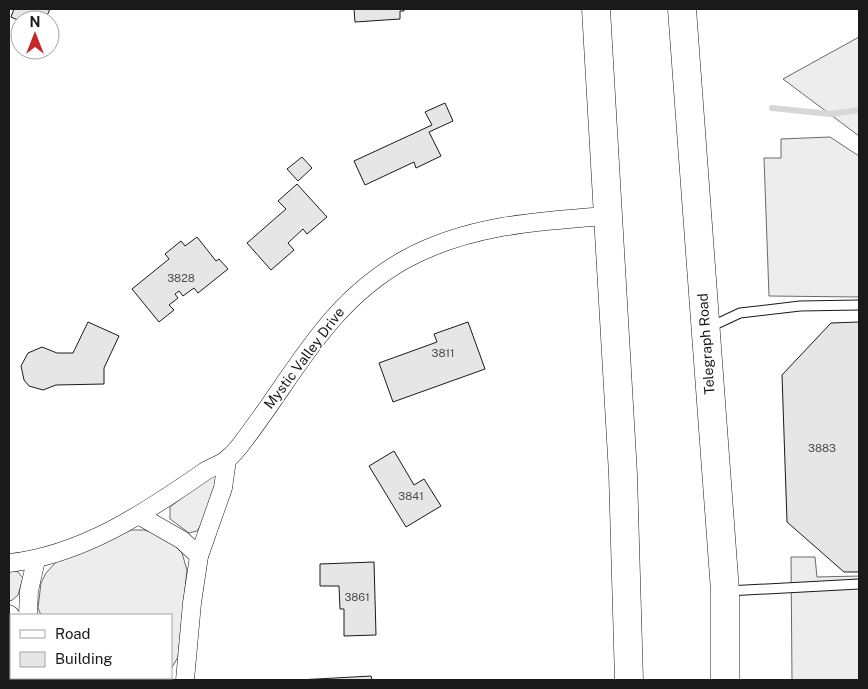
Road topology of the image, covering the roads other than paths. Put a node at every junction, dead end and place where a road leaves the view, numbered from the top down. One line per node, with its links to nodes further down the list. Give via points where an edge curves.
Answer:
1 (596, 9): 3 (highway)
2 (682, 9): 5 (highway, Telegraph Road)
3 (607, 216): 6 (street, Mystic Valley Drive, via 527,222 476,232 428,248 379,276 345,304 316,337); 14 (highway)
4 (859, 305): 5 (lane, via 800,306 740,313)
5 (705, 329): 12 (highway, Telegraph Road)
6 (227, 460): 7 (street, Mystic Valley Drive, via 206,470); 8 (street, via 223,488)
7 (140, 516): 8 (street, via 182,540); 9 (street, Mystic Valley Drive)
8 (199, 556): 15 (street)
9 (36, 560): 10 (street, Mystic Valley Drive); 13 (street)
10 (9, 563)
11 (859, 584): 12 (lane)
12 (725, 592): 16 (highway, Telegraph Road)
13 (28, 614)
14 (634, 674)
15 (185, 680)
16 (725, 680)

